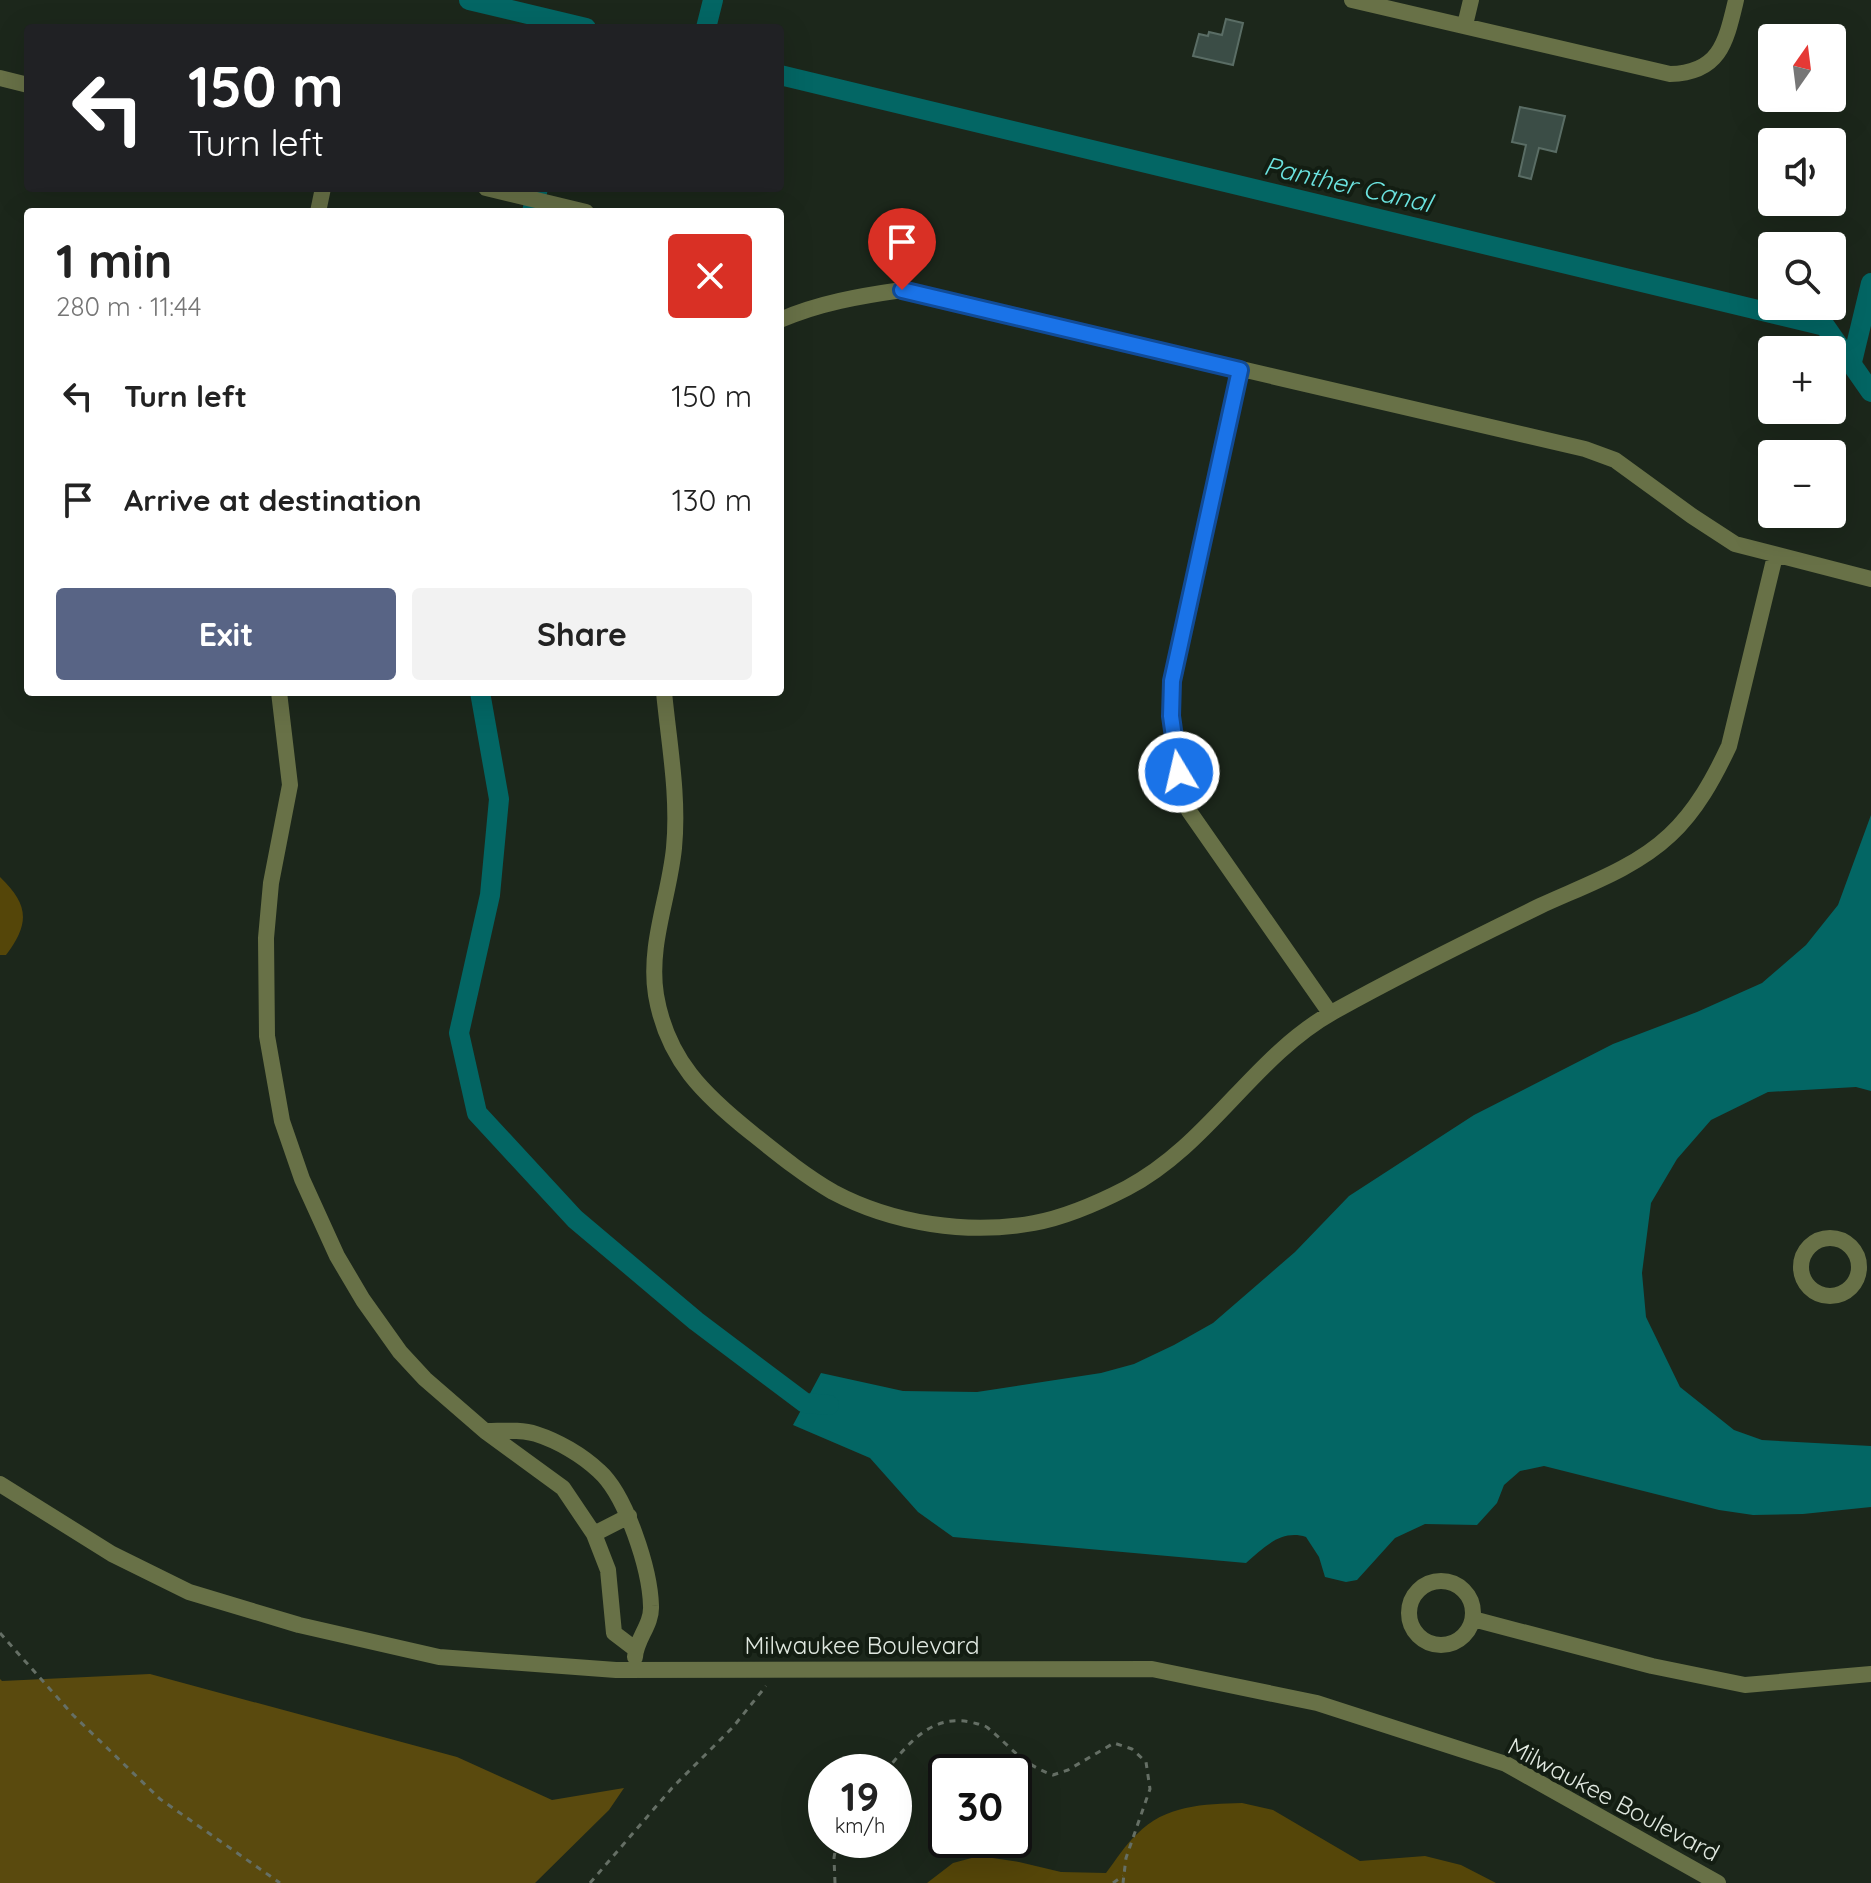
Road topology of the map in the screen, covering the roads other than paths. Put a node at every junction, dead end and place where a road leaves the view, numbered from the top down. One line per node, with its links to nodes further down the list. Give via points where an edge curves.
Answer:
1 (1352, 0): 4 (street)
2 (1471, 0): 4 (street)
3 (1736, 0): 4 (street, via 1725,41 1711,63 1690,74 1670,74)
4 (1465, 25)
5 (0, 78): 6 (street)
6 (24, 84)
7 (503, 192): 8 (street)
8 (569, 208)
9 (784, 318): 10 (street, via 857,296 902,290)
10 (1240, 370): 11 (street, via 1585,449 1615,460 1735,544); 15 (street, via 1172,681 1173,742 1189,811)
11 (1775, 556): 12 (street); 15 (street, via 1729,746 1708,787 1670,835 1609,874)
12 (1871, 579)
13 (279, 696): 16 (street, via 290,785 271,883 266,992 267,1036 282,1121 322,1227 363,1300 425,1379)
14 (664, 696): 15 (street, via 677,808 654,970 665,1025 698,1087 831,1191 898,1217 947,1225 1034,1223 1078,1211 1131,1186 1184,1149 1278,1051)
15 (1330, 1013)
16 (485, 1431): 18 (street, via 532,1432 560,1443 601,1472); 19 (street, via 563,1488)
17 (0, 1484): 22 (street, Milwaukee Boulevard, via 112,1554 189,1592 299,1625 439,1657)
18 (629, 1516): 19 (street); 21 (street, via 652,1608)
19 (594, 1534): 21 (street, via 608,1570 614,1633)
20 (1473, 1619): 20 (street, via 1470,1599 1446,1581 1417,1591 1408,1611 1414,1632 1432,1645 1464,1637); 23 (street, via 1745,1685)
21 (635, 1649): 22 (street)
22 (634, 1670): 24 (street, Milwaukee Boulevard, via 1152,1669 1317,1703 1506,1764)
23 (1871, 1674)
24 (1718, 1883)

